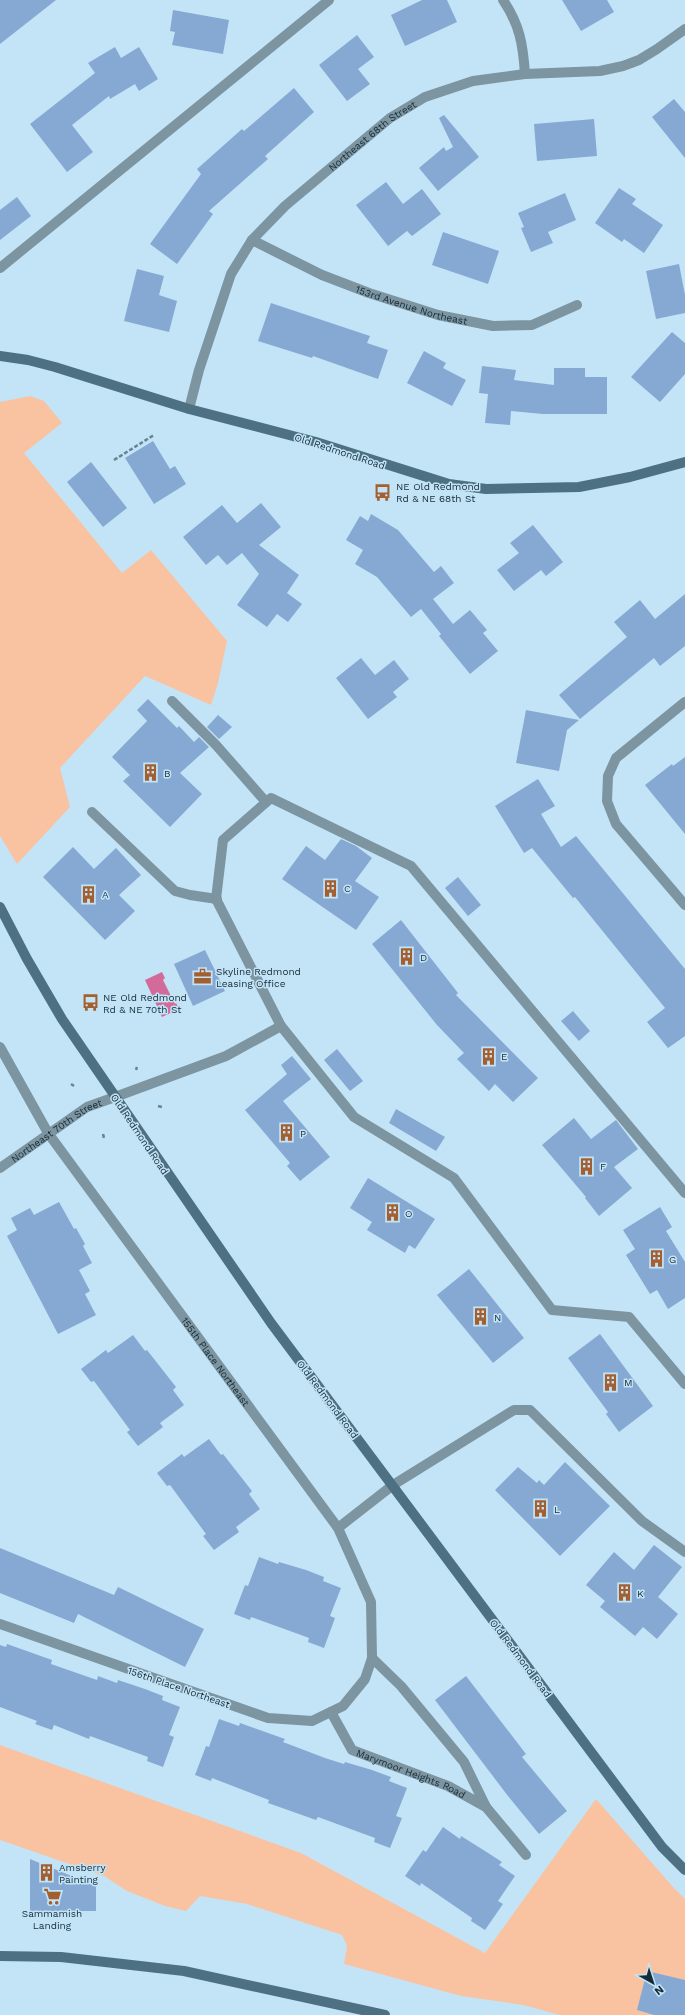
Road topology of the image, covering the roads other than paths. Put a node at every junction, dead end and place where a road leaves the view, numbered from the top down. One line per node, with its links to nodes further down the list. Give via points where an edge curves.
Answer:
1 (328, 0): 6 (street)
2 (503, 0): 4 (street, via 514,15 520,34)
3 (685, 29): 4 (street, Northeast 68th Street, via 639,60 623,66 600,71)
4 (525, 74): 5 (street, Northeast 68th Street, via 473,81 425,97 390,118 285,206)
5 (252, 240): 7 (street, 153rd Avenue Northeast, via 322,275 438,315 493,326 532,325); 9 (street, Northeast 68th Street, via 231,274 199,370)
6 (0, 268)
7 (577, 305)
8 (0, 356): 9 (main road, Old Redmond Road, via 28,360)
9 (189, 409): 10 (main road, Old Redmond Road, via 316,442 449,484 486,489 579,487)
10 (685, 462)
11 (172, 701): 13 (street, via 216,745)
12 (685, 702): 16 (street, via 616,758 608,776 607,801 616,824)
13 (266, 802): 15 (street, via 222,840); 23 (street, via 271,798 411,866)
14 (92, 812): 15 (street, via 175,891 190,896)
15 (217, 899): 18 (street)
16 (685, 905)
17 (0, 907): 20 (main road, Old Redmond Road, via 62,1020)
18 (280, 1026): 20 (street, Northeast 70th Street, via 226,1056); 24 (street, via 354,1117 454,1178 552,1310 629,1317)
19 (0, 1047): 21 (street, 155th Place Northeast)
20 (115, 1097): 21 (street, Northeast 70th Street, via 87,1107); 25 (main road, Old Redmond Road, via 271,1323)
21 (48, 1134): 22 (street, Northeast 70th Street); 26 (street, 155th Place Northeast)
22 (0, 1168)
23 (685, 1193)
24 (685, 1384)
25 (393, 1485): 26 (street); 27 (street, via 514,1410 530,1410 642,1521); 34 (main road, Old Redmond Road, via 662,1847)
26 (338, 1528): 29 (street, 155th Place Northeast, via 371,1602)
27 (685, 1552)
28 (0, 1624): 31 (street, 156th Place Northeast, via 268,1718 312,1721)
29 (372, 1658): 30 (street, 155th Place Northeast, via 365,1679); 32 (street, Marymoor Heights Road, via 400,1686 464,1762)
30 (354, 1693): 31 (street, 156th Place Northeast, via 343,1706)
31 (331, 1712): 32 (street, Marymoor Heights Road, via 352,1750 448,1786)
32 (486, 1807): 33 (street, Marymoor Heights Road)
33 (526, 1855)
34 (685, 1870)
35 (0, 1956): 36 (main road, via 61,1957 184,1971)
36 (385, 2015)

